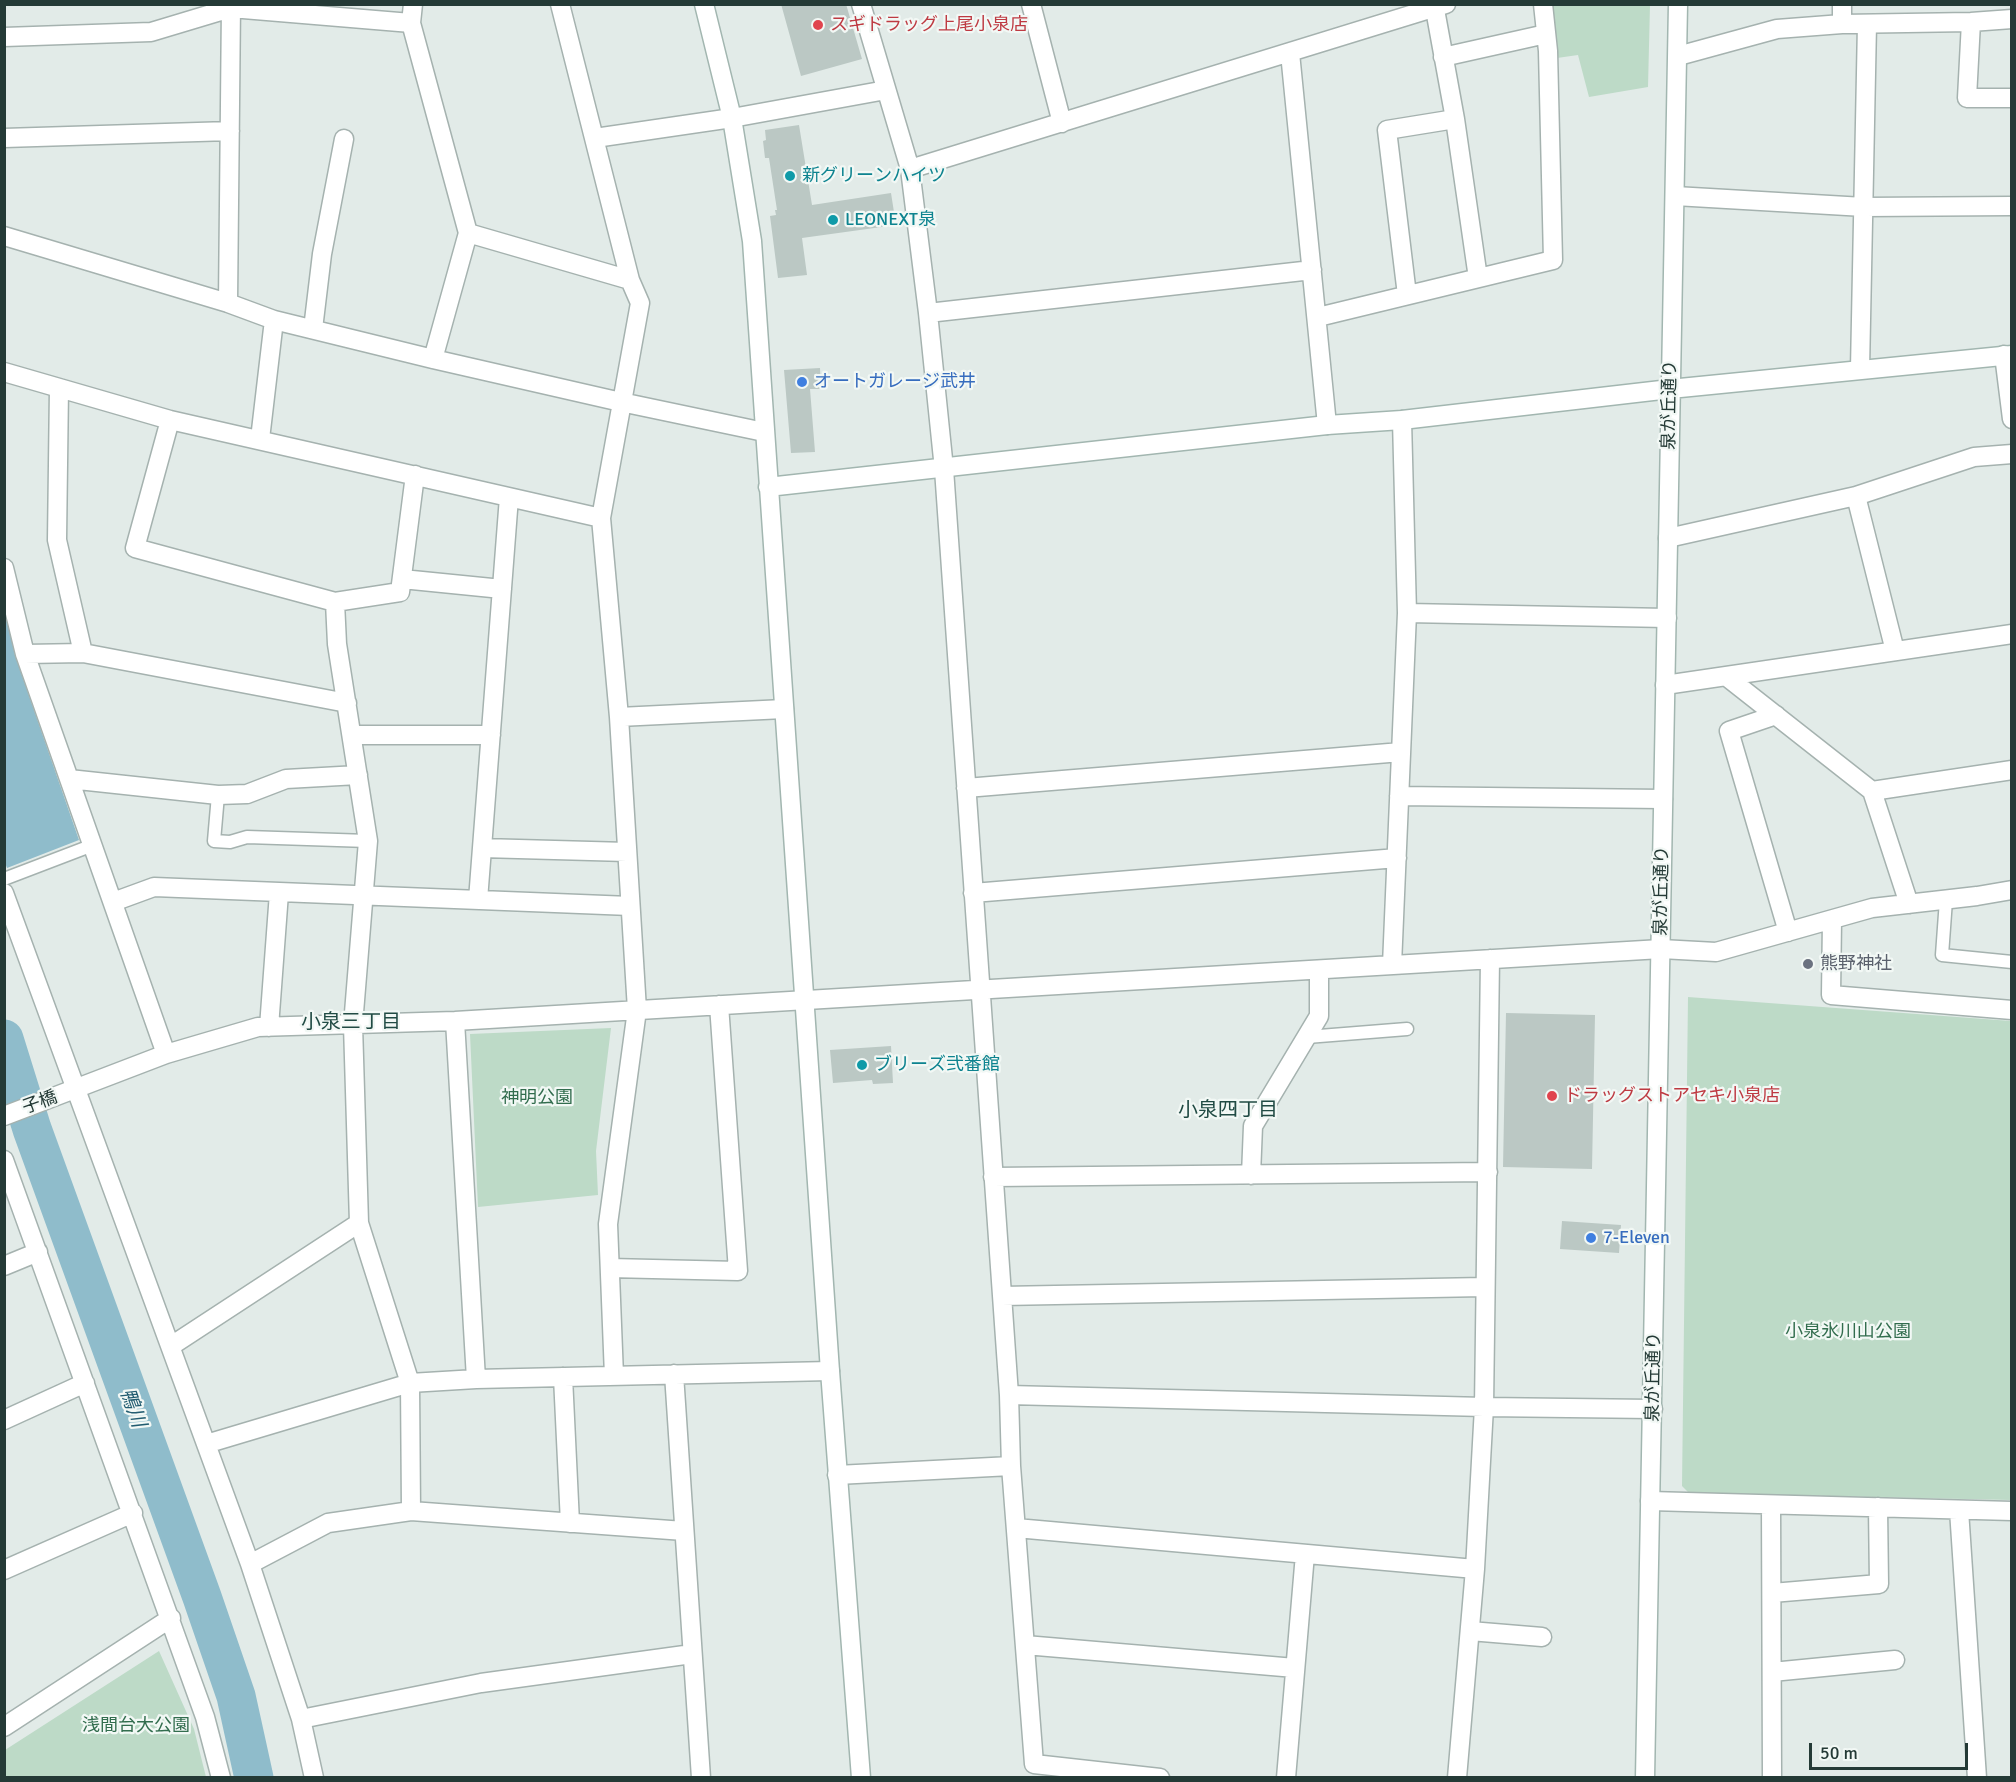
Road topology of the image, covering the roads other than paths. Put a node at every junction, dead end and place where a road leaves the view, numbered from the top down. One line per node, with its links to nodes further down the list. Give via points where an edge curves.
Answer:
1 (413, 4): 13 (street)
2 (560, 4): 28 (street)
3 (704, 4): 23 (street)
4 (861, 4): 21 (street)
5 (1031, 4): 25 (street)
6 (1542, 4): 16 (street)
7 (1678, 4): 19 (street, 泉が丘通り)
8 (1842, 4): 14 (street)
9 (231, 6): 13 (street); 17 (street, via 151,32); 26 (street)
10 (1438, 6): 18 (street); 20 (street)
11 (2012, 19): 12 (street)
12 (1971, 22): 15 (street); 22 (street, via 1967,98)
13 (411, 23): 34 (street)
14 (1842, 24): 15 (street); 19 (street, via 1777,29)
15 (1867, 24): 33 (street)
16 (1546, 34): 20 (street); 37 (street, via 1553,260)
17 (4, 38)
18 (1290, 53): 25 (street); 36 (street)
19 (1678, 56): 31 (street, 泉が丘通り)
20 (1443, 57): 24 (street)
21 (886, 90): 23 (street); 30 (street)
22 (2012, 98)
23 (732, 118): 28 (street); 56 (street, via 752,241)
24 (1455, 119): 37 (street); 39 (street, via 1386,130)
25 (1062, 123): 30 (street)
26 (230, 131): 27 (street); 40 (street)
27 (4, 138)
28 (595, 138): 38 (street)
29 (344, 139): 44 (street, via 322,254)
30 (910, 169): 41 (street)
31 (1675, 196): 33 (street); 50 (street, 泉が丘通り)
32 (2012, 206): 33 (street)
33 (1864, 207): 47 (street)
34 (468, 233): 38 (street); 46 (street)
35 (4, 236): 40 (street)
36 (1312, 270): 41 (street); 42 (street)
37 (1478, 278): 39 (street)
38 (630, 280): 51 (street, via 640,303)
39 (1407, 296): 42 (street)
40 (228, 303): 43 (street)
41 (928, 313): 59 (street)
42 (1318, 317): 55 (street)
43 (274, 320): 44 (street); 57 (street)
44 (313, 329): 46 (street)
45 (2008, 355): 47 (street); 52 (street)
46 (433, 359): 51 (street)
47 (1860, 369): 50 (street)
48 (4, 372): 49 (street)
49 (59, 388): 53 (street); 74 (street, via 57,540)
50 (1670, 389): 54 (street); 65 (street, 泉が丘通り)
51 (621, 402): 56 (street); 64 (street)
52 (2012, 419)
53 (170, 420): 57 (street); 69 (street, via 135,548)
54 (1402, 420): 55 (street); 70 (street)
55 (1328, 425): 59 (street)
56 (764, 432): 61 (street)
57 (260, 439): 60 (street)
58 (2012, 454): 62 (street, via 1974,457)
59 (944, 469): 61 (street); 88 (street)
60 (415, 475): 63 (street); 67 (street)
61 (768, 487): 79 (street)
62 (1856, 496): 65 (street); 73 (street)
63 (509, 497): 64 (street); 68 (street)
64 (601, 518): 81 (street)
65 (1668, 538): 71 (street, 泉が丘通り)
66 (4, 568): 75 (street)
67 (402, 579): 68 (street); 69 (street, via 400,592)
68 (502, 589): 83 (street)
69 (335, 602): 78 (street)
70 (1407, 613): 71 (street); 84 (street)
71 (1666, 618): 77 (street, 泉が丘通り)
72 (2012, 634): 73 (street)
73 (1895, 651): 76 (street)
74 (83, 653): 75 (street); 78 (street)
75 (25, 654): 87 (street)
76 (1727, 677): 77 (street); 80 (street)
77 (1665, 685): 92 (street, 泉が丘通り)
78 (347, 703): 82 (street)
79 (784, 709): 81 (street); 117 (street)
80 (1776, 715): 89 (street); 110 (street, via 1729,731)
81 (619, 717): 96 (street)
82 (352, 735): 83 (street); 86 (street)
83 (491, 735): 95 (street)
84 (1401, 752): 88 (street); 91 (street)
85 (2012, 770): 89 (street)
86 (358, 775): 90 (street, via 286,779 247,794); 93 (street)
87 (69, 779): 90 (street); 94 (street)
88 (966, 788): 102 (street)
89 (1872, 791): 107 (street)
90 (218, 795): 93 (lane, via 214,840 230,842 247,837)
91 (1399, 796): 92 (street); 97 (street)
92 (1663, 799): 111 (street, 泉が丘通り)
93 (368, 841): 103 (street)
94 (93, 845): 98 (lane); 106 (street)
95 (482, 848): 96 (street); 104 (street)
96 (627, 852): 108 (street)
97 (1396, 858): 102 (street); 114 (street)
98 (4, 879)
99 (2012, 890): 105 (street, 子橋)
100 (279, 892): 103 (street); 106 (street, via 154,888); 123 (street)
101 (4, 893): 127 (street)
102 (973, 893): 116 (street)
103 (364, 896): 104 (street); 122 (street)
104 (478, 900): 108 (street)
105 (1946, 900): 107 (street, 子橋); 113 (lane, via 1942,955)
106 (113, 902): 126 (street)
107 (1909, 904): 109 (street, 子橋, via 1872,908)
108 (630, 906): 119 (street)
109 (1832, 920): 110 (street, 子橋); 120 (street, via 1831,994)
110 (1788, 932): 111 (street, 子橋, via 1716,952)
111 (1661, 949): 112 (street, 子橋); 149 (street, 泉が丘通り)
112 (1490, 959): 114 (street, 子橋); 130 (street)
113 (2012, 962)
114 (1392, 965): 115 (street, 子橋)
115 (1319, 970): 116 (street, 子橋); 125 (street, via 1319,1016)
116 (980, 991): 117 (street, 子橋); 132 (street)
117 (803, 1001): 118 (street, 子橋); 140 (street)
118 (719, 1005): 119 (street, 子橋); 136 (street, via 738,1271)
119 (638, 1010): 121 (street, 子橋); 136 (street, via 608,1224)
120 (2012, 1010)
121 (455, 1021): 122 (street, 子橋); 144 (street)
122 (353, 1025): 123 (street, 子橋); 133 (street)
123 (269, 1027): 126 (street, 子橋)
124 (1407, 1029): 125 (lane)
125 (1307, 1037): 131 (street, via 1253,1126)
126 (166, 1054): 127 (street, 子橋)
127 (75, 1090): 128 (street, 子橋); 139 (street)
128 (4, 1116)
129 (4, 1160): 134 (street)
130 (1488, 1172): 131 (street); 137 (street)
131 (1251, 1175): 132 (street)
132 (993, 1177): 138 (street)
133 (359, 1223): 139 (street); 146 (street)
134 (38, 1252): 135 (street); 145 (street)
135 (4, 1266)
136 (610, 1268): 142 (street)
137 (1484, 1287): 138 (street); 148 (street)
138 (1002, 1296): 147 (street)
139 (171, 1346): 151 (street)
140 (830, 1371): 141 (street); 153 (street)
141 (674, 1374): 142 (street); 163 (street)
142 (614, 1376): 143 (street)
143 (563, 1377): 144 (street); 161 (street)
144 (476, 1379): 146 (street)
145 (85, 1383): 150 (street); 160 (street)
146 (410, 1383): 151 (street); 158 (street)
147 (1009, 1395): 148 (street); 152 (street)
148 (1484, 1407): 149 (street); 166 (street)
149 (1653, 1409): 154 (street, 泉が丘通り)
150 (4, 1420)
151 (206, 1444): 165 (street)
152 (1011, 1466): 153 (street); 162 (street)
153 (837, 1475): 182 (street)
154 (1650, 1501): 155 (street); 186 (street, 泉が丘通り)
155 (1771, 1505): 156 (street); 168 (street)
156 (1878, 1507): 157 (street); 168 (street, via 1879,1584)
157 (1959, 1510): 159 (street); 188 (street)
158 (411, 1511): 161 (street); 165 (street, via 328,1523)
159 (2012, 1511)
160 (132, 1513): 167 (street); 169 (street)
161 (570, 1523): 163 (street)
162 (1016, 1528): 164 (street); 172 (street)
163 (684, 1531): 173 (street)
164 (1305, 1554): 166 (street); 175 (street)
165 (250, 1564): 177 (street)
166 (1475, 1569): 170 (street)
167 (4, 1570)
168 (1772, 1593): 176 (street)
169 (171, 1618): 178 (street); 180 (street)
170 (1470, 1631): 171 (street); 185 (street)
171 (1542, 1636)
172 (1025, 1645): 175 (street); 183 (street, via 1034,1764)
173 (692, 1654): 177 (street, via 481,1683); 179 (street)
174 (1895, 1660): 176 (street)
175 (1295, 1668): 184 (street)
176 (1772, 1672): 187 (street)
177 (301, 1719): 181 (street)
178 (4, 1727)
179 (700, 1777)
180 (221, 1778)
181 (314, 1778)
182 (861, 1778)
183 (1160, 1778)
184 (1286, 1778)
185 (1457, 1778)
186 (1646, 1778)
187 (1772, 1778)
188 (1977, 1778)

